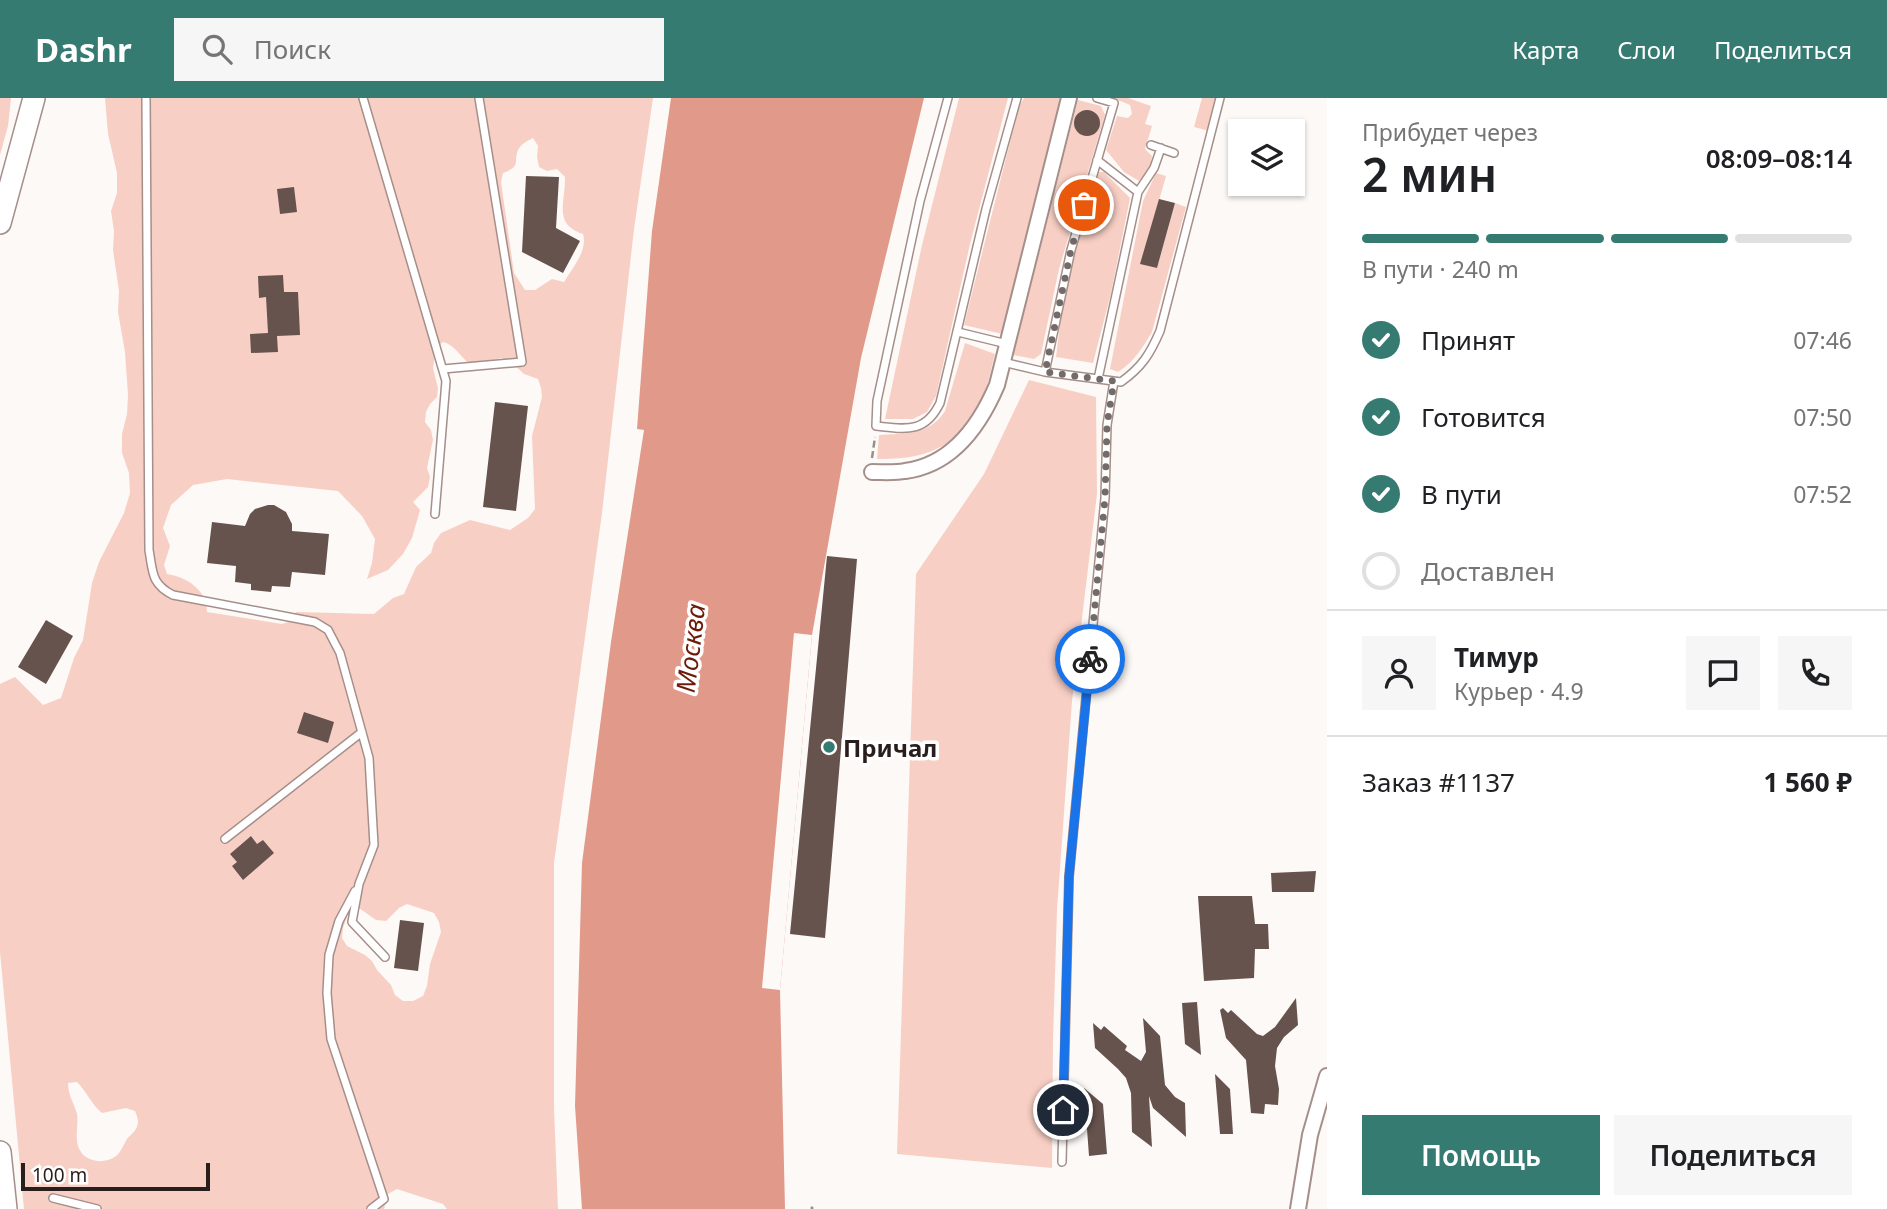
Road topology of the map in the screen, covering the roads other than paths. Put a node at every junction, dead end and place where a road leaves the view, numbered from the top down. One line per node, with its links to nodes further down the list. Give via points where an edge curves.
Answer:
1 (34, 98): 15 (main road)
2 (146, 98): 25 (lane, via 149,550 153,576 159,588 173,595 315,621 328,631 340,653)
3 (363, 98): 19 (lane)
4 (479, 98): 19 (lane, via 522,362)
5 (948, 98): 16 (lane, via 920,201 877,401 876,426 908,429 927,422 940,403)
6 (1017, 98): 16 (lane)
7 (1069, 98): 17 (street)
8 (1097, 98): 13 (lane, via 1114,103)
9 (1220, 98): 22 (lane, via 1160,331 1136,371 1121,382)
10 (1151, 145): 11 (lane)
11 (1161, 148): 12 (lane); 14 (lane)
12 (1174, 153)
13 (1097, 160): 14 (lane); 20 (lane, via 1071,250)
14 (1138, 192): 21 (lane)
15 (0, 223)
16 (958, 332): 17 (lane)
17 (1007, 344): 18 (street)
18 (1003, 362): 20 (lane); 23 (street, via 988,405 957,447 906,471)
19 (443, 369): 24 (lane, via 446,381)
20 (1045, 372): 21 (lane)
21 (1098, 379): 22 (lane)
22 (1114, 381): 31 (lane, via 1069,877)
23 (872, 472)
24 (435, 514)
25 (362, 732): 26 (lane); 27 (lane, via 369,758 374,845)
26 (225, 839)
27 (359, 884): 28 (lane, via 352,922); 35 (lane, via 338,921 329,955 327,993 331,1039 384,1199)
28 (385, 957)
29 (1327, 1076): 36 (street, via 1310,1135)
30 (0, 1152): 33 (main road)
31 (1062, 1162)
32 (53, 1198): 34 (lane)
33 (6, 1209)
34 (97, 1209)
35 (371, 1209)
36 (1298, 1209)

